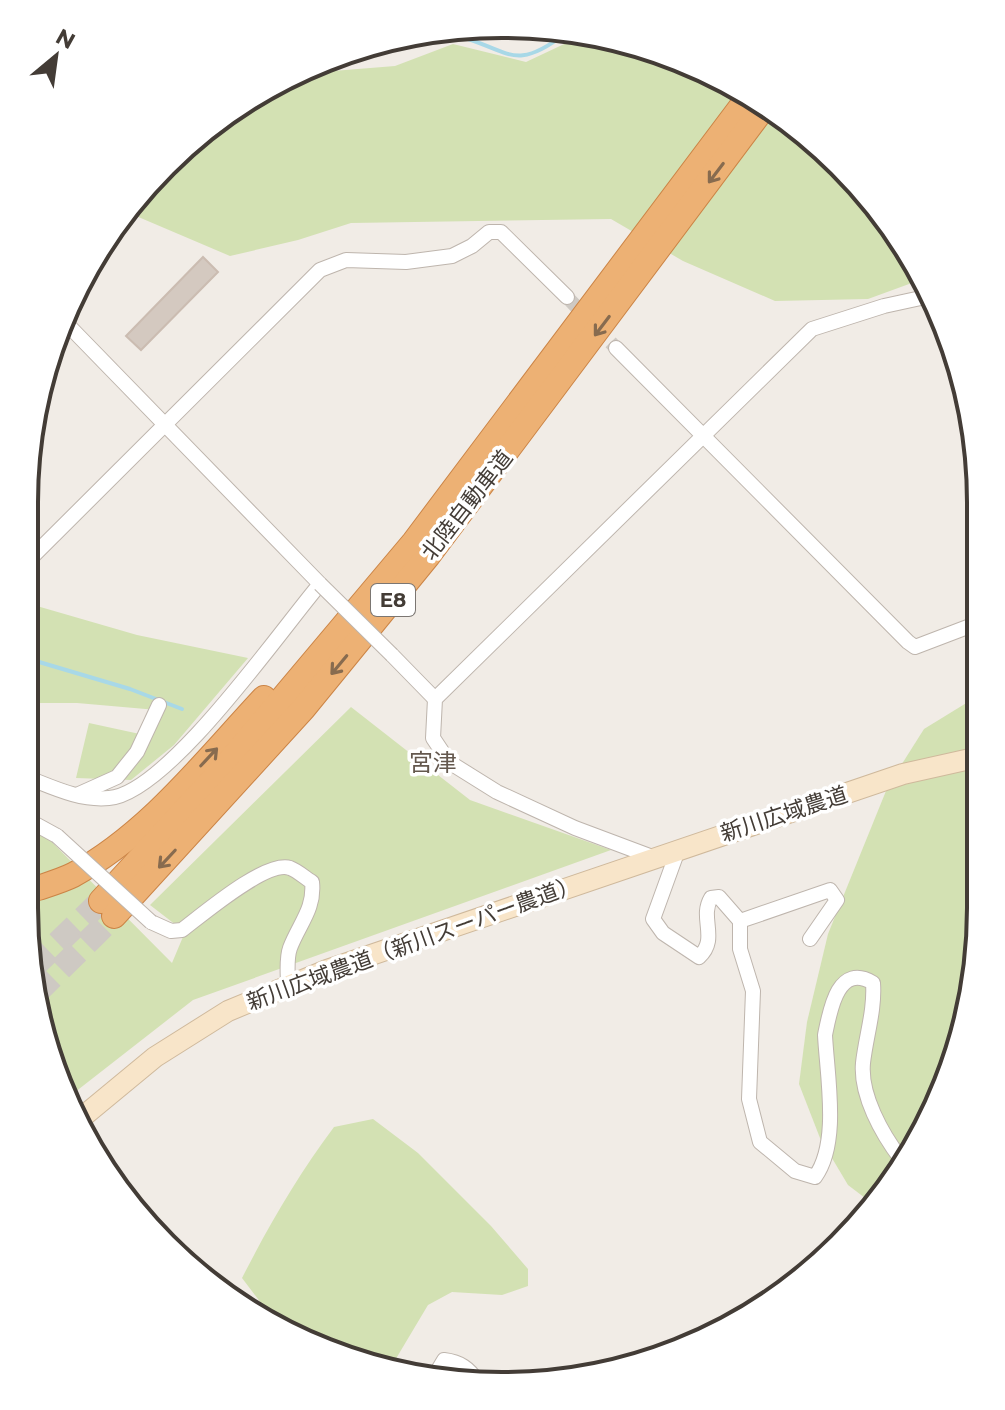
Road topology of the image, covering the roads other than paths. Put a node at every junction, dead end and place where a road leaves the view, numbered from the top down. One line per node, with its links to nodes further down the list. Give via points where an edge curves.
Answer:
1 (743, 105): 3 (highway, 北陸自動車道 / E8)
2 (758, 114): 3 (highway, 北陸自動車道 / E8, one-way to 3)
3 (640, 258): 8 (highway, 北陸自動車道 / E8); 8 (highway, 北陸自動車道 / E8, one-way to 8, via 484,484 379,617 264,753 108,908 414,542)
4 (567, 297): 9 (street, via 501,232 489,232 452,256 406,262 346,260 320,270)
5 (920, 298): 10 (street, via 812,329)
6 (72, 329): 9 (street)
7 (616, 348): 10 (street)
8 (548, 364): 23 (highway, one-way to 8, via 103,856 163,807 331,625)
9 (166, 425): 11 (street); 12 (street)
10 (705, 435): 13 (street, via 915,647); 14 (street)
11 (38, 551)
12 (320, 584): 14 (street, bridge); 18 (street, via 221,708 160,770 132,791 110,799)
13 (967, 627)
14 (435, 699): 21 (street, via 433,738 449,762 497,792)
15 (159, 705): 18 (street, via 137,752 117,777)
16 (967, 760): 20 (street, 新川広域農道, via 903,774)
17 (38, 781): 18 (street)
18 (75, 795)
19 (38, 826): 26 (street, bridge, via 57,836 151,922 171,931 182,930 255,878 280,867 292,868 312,882 314,897 289,951)
20 (678, 850): 21 (street, 新川広域農道); 24 (street, via 653,919 663,933 699,957 710,941 705,909 711,898 719,897)
21 (655, 858): 22 (street, 新川広域農道)
22 (591, 879): 26 (street, 新川広域農道（新川スーパー農道）)
23 (38, 888)
24 (740, 921): 25 (street, via 830,890 837,900); 28 (street, via 740,949 753,991 749,1099 760,1142 795,1171 815,1177 823,1165 829,1143 825,1035 842,984 863,977 873,983 875,999 863,1063 866,1093)
25 (810, 939)
26 (288, 986): 27 (street, 新川広域農道（新川スーパー農道）, via 228,1011 155,1057)
27 (86, 1114)
28 (897, 1153)
29 (439, 1368): 30 (street, via 444,1360 456,1361)
30 (471, 1371)

